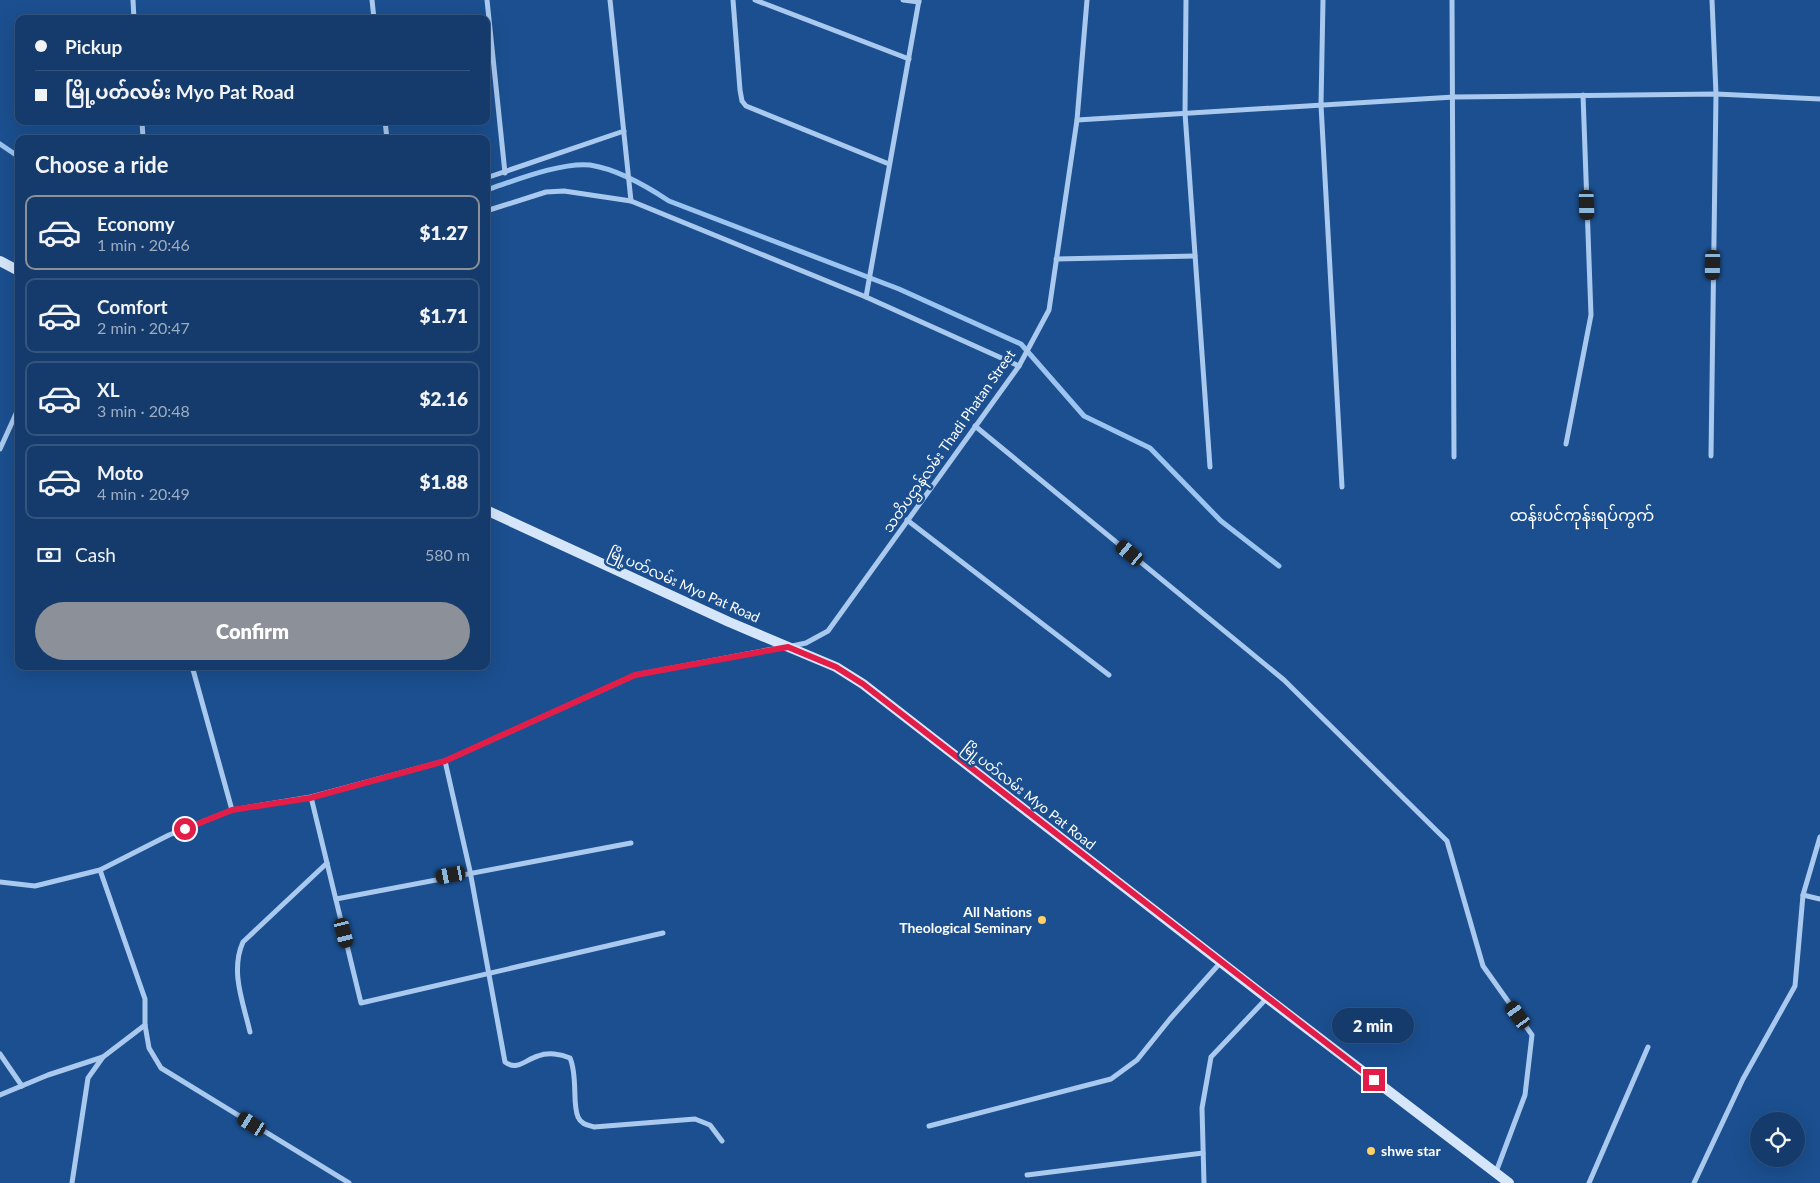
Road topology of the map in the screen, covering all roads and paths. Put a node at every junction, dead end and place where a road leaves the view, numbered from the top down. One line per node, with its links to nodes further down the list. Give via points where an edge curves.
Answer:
1 (133, 0): 14 (street)
2 (372, 0): 15 (street)
3 (487, 0): 16 (street)
4 (610, 0): 26 (street)
5 (733, 0): 27 (street, via 740,90 746,106)
6 (755, 0): 18 (street)
7 (903, 0): 13 (street)
8 (1087, 0): 25 (street, သတိပဌာန်လမ်း Thadi Phatan Street)
9 (1186, 0): 24 (street)
10 (1323, 0): 23 (street)
11 (1452, 0): 21 (street)
12 (1712, 0): 19 (street)
13 (919, 1): 18 (street)
14 (134, 15)
15 (374, 15)
16 (489, 15)
17 (490, 29): 28 (street)
18 (909, 59): 27 (street)
19 (1716, 94): 20 (street); 22 (street); 42 (street)
20 (1583, 95): 21 (street); 40 (street, via 1591,315)
21 (1454, 97): 23 (street); 43 (street)
22 (1820, 99)
23 (1321, 105): 24 (street); 45 (street)
24 (1186, 113): 25 (street); 32 (street)
25 (1077, 120): 33 (street, သတိပဌာန်လမ်း Thadi Phatan Street)
26 (624, 131): 28 (street); 30 (street)
27 (889, 164): 36 (street)
28 (505, 173): 29 (street)
29 (490, 177)
30 (631, 201): 31 (street, via 564,191 546,192); 36 (street)
31 (490, 210)
32 (1195, 256): 33 (street); 44 (street)
33 (1056, 259): 37 (street, သတိပဌာန်လမ်း Thadi Phatan Street, via 1049,310)
34 (0, 261): 35 (main road)
35 (15, 269)
36 (866, 297): 37 (street)
37 (1019, 366): 39 (street, သတိပဌာန်လမ်း Thadi Phatan Street)
38 (15, 421): 41 (street)
39 (975, 426): 47 (street, သတိပဌာန်လမ်း Thadi Phatan Street); 78 (street, via 1284,680 1447,841 1482,966 1532,1035 1525,1095)
40 (1566, 444)
41 (0, 449)
42 (1711, 456)
43 (1454, 457)
44 (1210, 467)
45 (1342, 487)
46 (490, 512): 48 (main road, မြို့ပတ်လမ်း Myo Pat Road)
47 (907, 520): 48 (street, သတိပဌာန်လမ်း Thadi Phatan Street, via 828,630 806,644); 50 (street)
48 (788, 647): 51 (street, သတိပဌာန်လမ်း Thadi Phatan Street, via 635,675); 64 (main road, မြို့ပတ်လမ်း Myo Pat Road, via 836,667 863,684)
49 (193, 670): 53 (street)
50 (1109, 675)
51 (445, 761): 52 (street, သတိပဌာန်လမ်း Thadi Phatan Street); 58 (street)
52 (310, 798): 53 (street, သတိပဌာန်လမ်း Thadi Phatan Street); 56 (street)
53 (232, 810): 57 (street, သတိပဌာန်လမ်း Thadi Phatan Street, via 169,835)
54 (1820, 837): 60 (street)
55 (631, 843): 58 (street)
56 (327, 863): 61 (street); 68 (street, via 242,942 236,972)
57 (100, 870): 59 (street, သတိပဌာန်လမ်း Thadi Phatan Street, via 35,886); 67 (street, via 145,999)
58 (470, 872): 61 (street); 65 (street)
59 (0, 882)
60 (1803, 895): 62 (street); 84 (street, via 1794,986 1743,1079)
61 (336, 899): 65 (street, via 361,1003)
62 (1820, 899)
63 (663, 932): 65 (street)
64 (1222, 962): 66 (main road, မြို့ပတ်လမ်း Myo Pat Road); 74 (street, via 1137,1060 1111,1079)
65 (490, 974): 75 (street, via 505,1062 517,1066 539,1055 562,1054 570,1058 574,1067 577,1116 584,1124 594,1127 695,1119 710,1124)
66 (1267, 998): 76 (street, via 1211,1057 1202,1108); 78 (main road, မြို့ပတ်လမ်း Myo Pat Road)
67 (145, 1025): 71 (street); 80 (street, via 149,1048 161,1068)
68 (250, 1032)
69 (1648, 1047): 83 (street)
70 (0, 1054): 72 (street)
71 (103, 1057): 72 (street); 79 (street, via 88,1078)
72 (22, 1086): 73 (street)
73 (0, 1095)
74 (929, 1126)
75 (722, 1141)
76 (1203, 1153): 77 (street); 81 (street)
77 (1027, 1174)
78 (1495, 1174): 82 (main road, မြို့ပတ်လမ်း Myo Pat Road)
79 (72, 1183)
80 (349, 1183)
81 (1204, 1183)
82 (1509, 1183)
83 (1589, 1183)
84 (1694, 1183)

